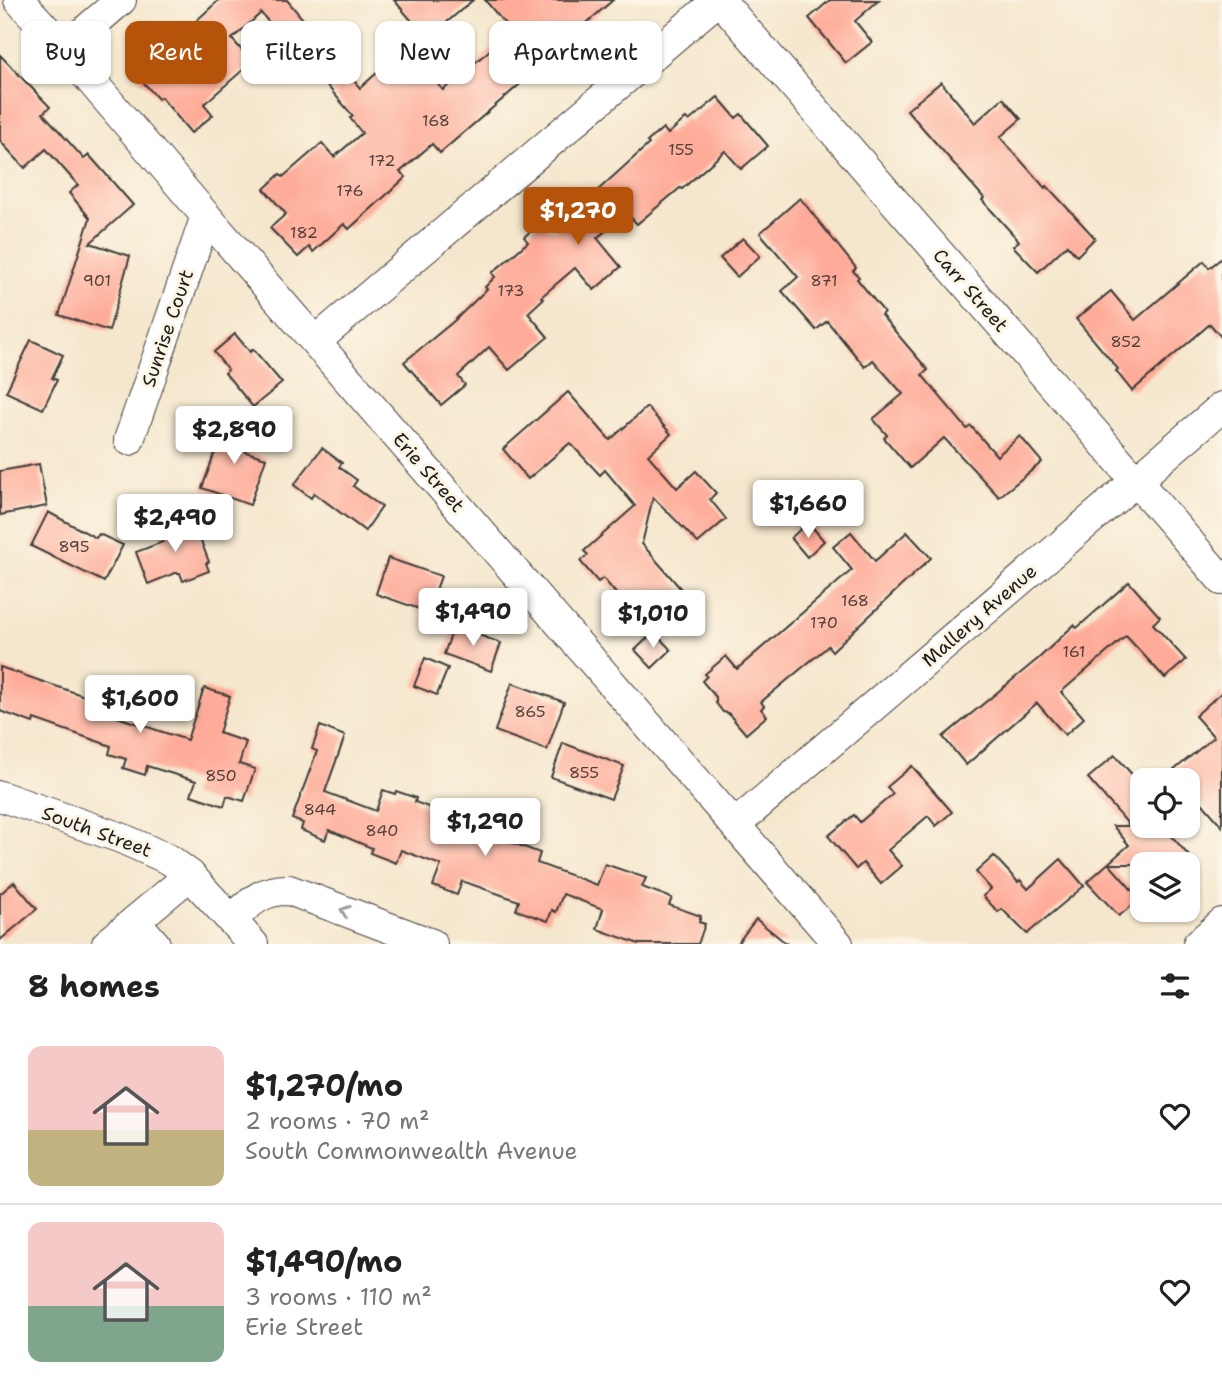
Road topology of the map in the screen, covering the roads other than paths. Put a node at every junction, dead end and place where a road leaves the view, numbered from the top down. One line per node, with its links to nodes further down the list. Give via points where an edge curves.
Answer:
1 (19, 0): 4 (street, Erie Street)
2 (121, 0): 5 (street)
3 (719, 0): 8 (street); 11 (street, Carr Street)
4 (38, 21)
5 (97, 21)
6 (94, 84): 7 (street, Erie Street)
7 (206, 216): 8 (street, Erie Street); 10 (street, Sunrise Court)
8 (316, 341): 14 (street, Erie Street)
9 (1222, 407): 11 (street, Mallery Avenue)
10 (129, 440)
11 (1136, 480): 12 (street, Carr Street); 14 (street, Mallery Avenue)
12 (1222, 580)
13 (0, 796): 15 (street, South Street, via 141,846)
14 (736, 824): 23 (street, Erie Street)
15 (190, 875): 16 (street, South Street); 17 (street)
16 (232, 920): 21 (street, South Street); 22 (street, one-way to 16, via 289,890 260,894)
17 (135, 921): 19 (street); 20 (street)
18 (1222, 923): 24 (street)
19 (107, 944)
20 (155, 944)
21 (253, 944)
22 (432, 944)
23 (838, 944)
24 (1198, 944)

